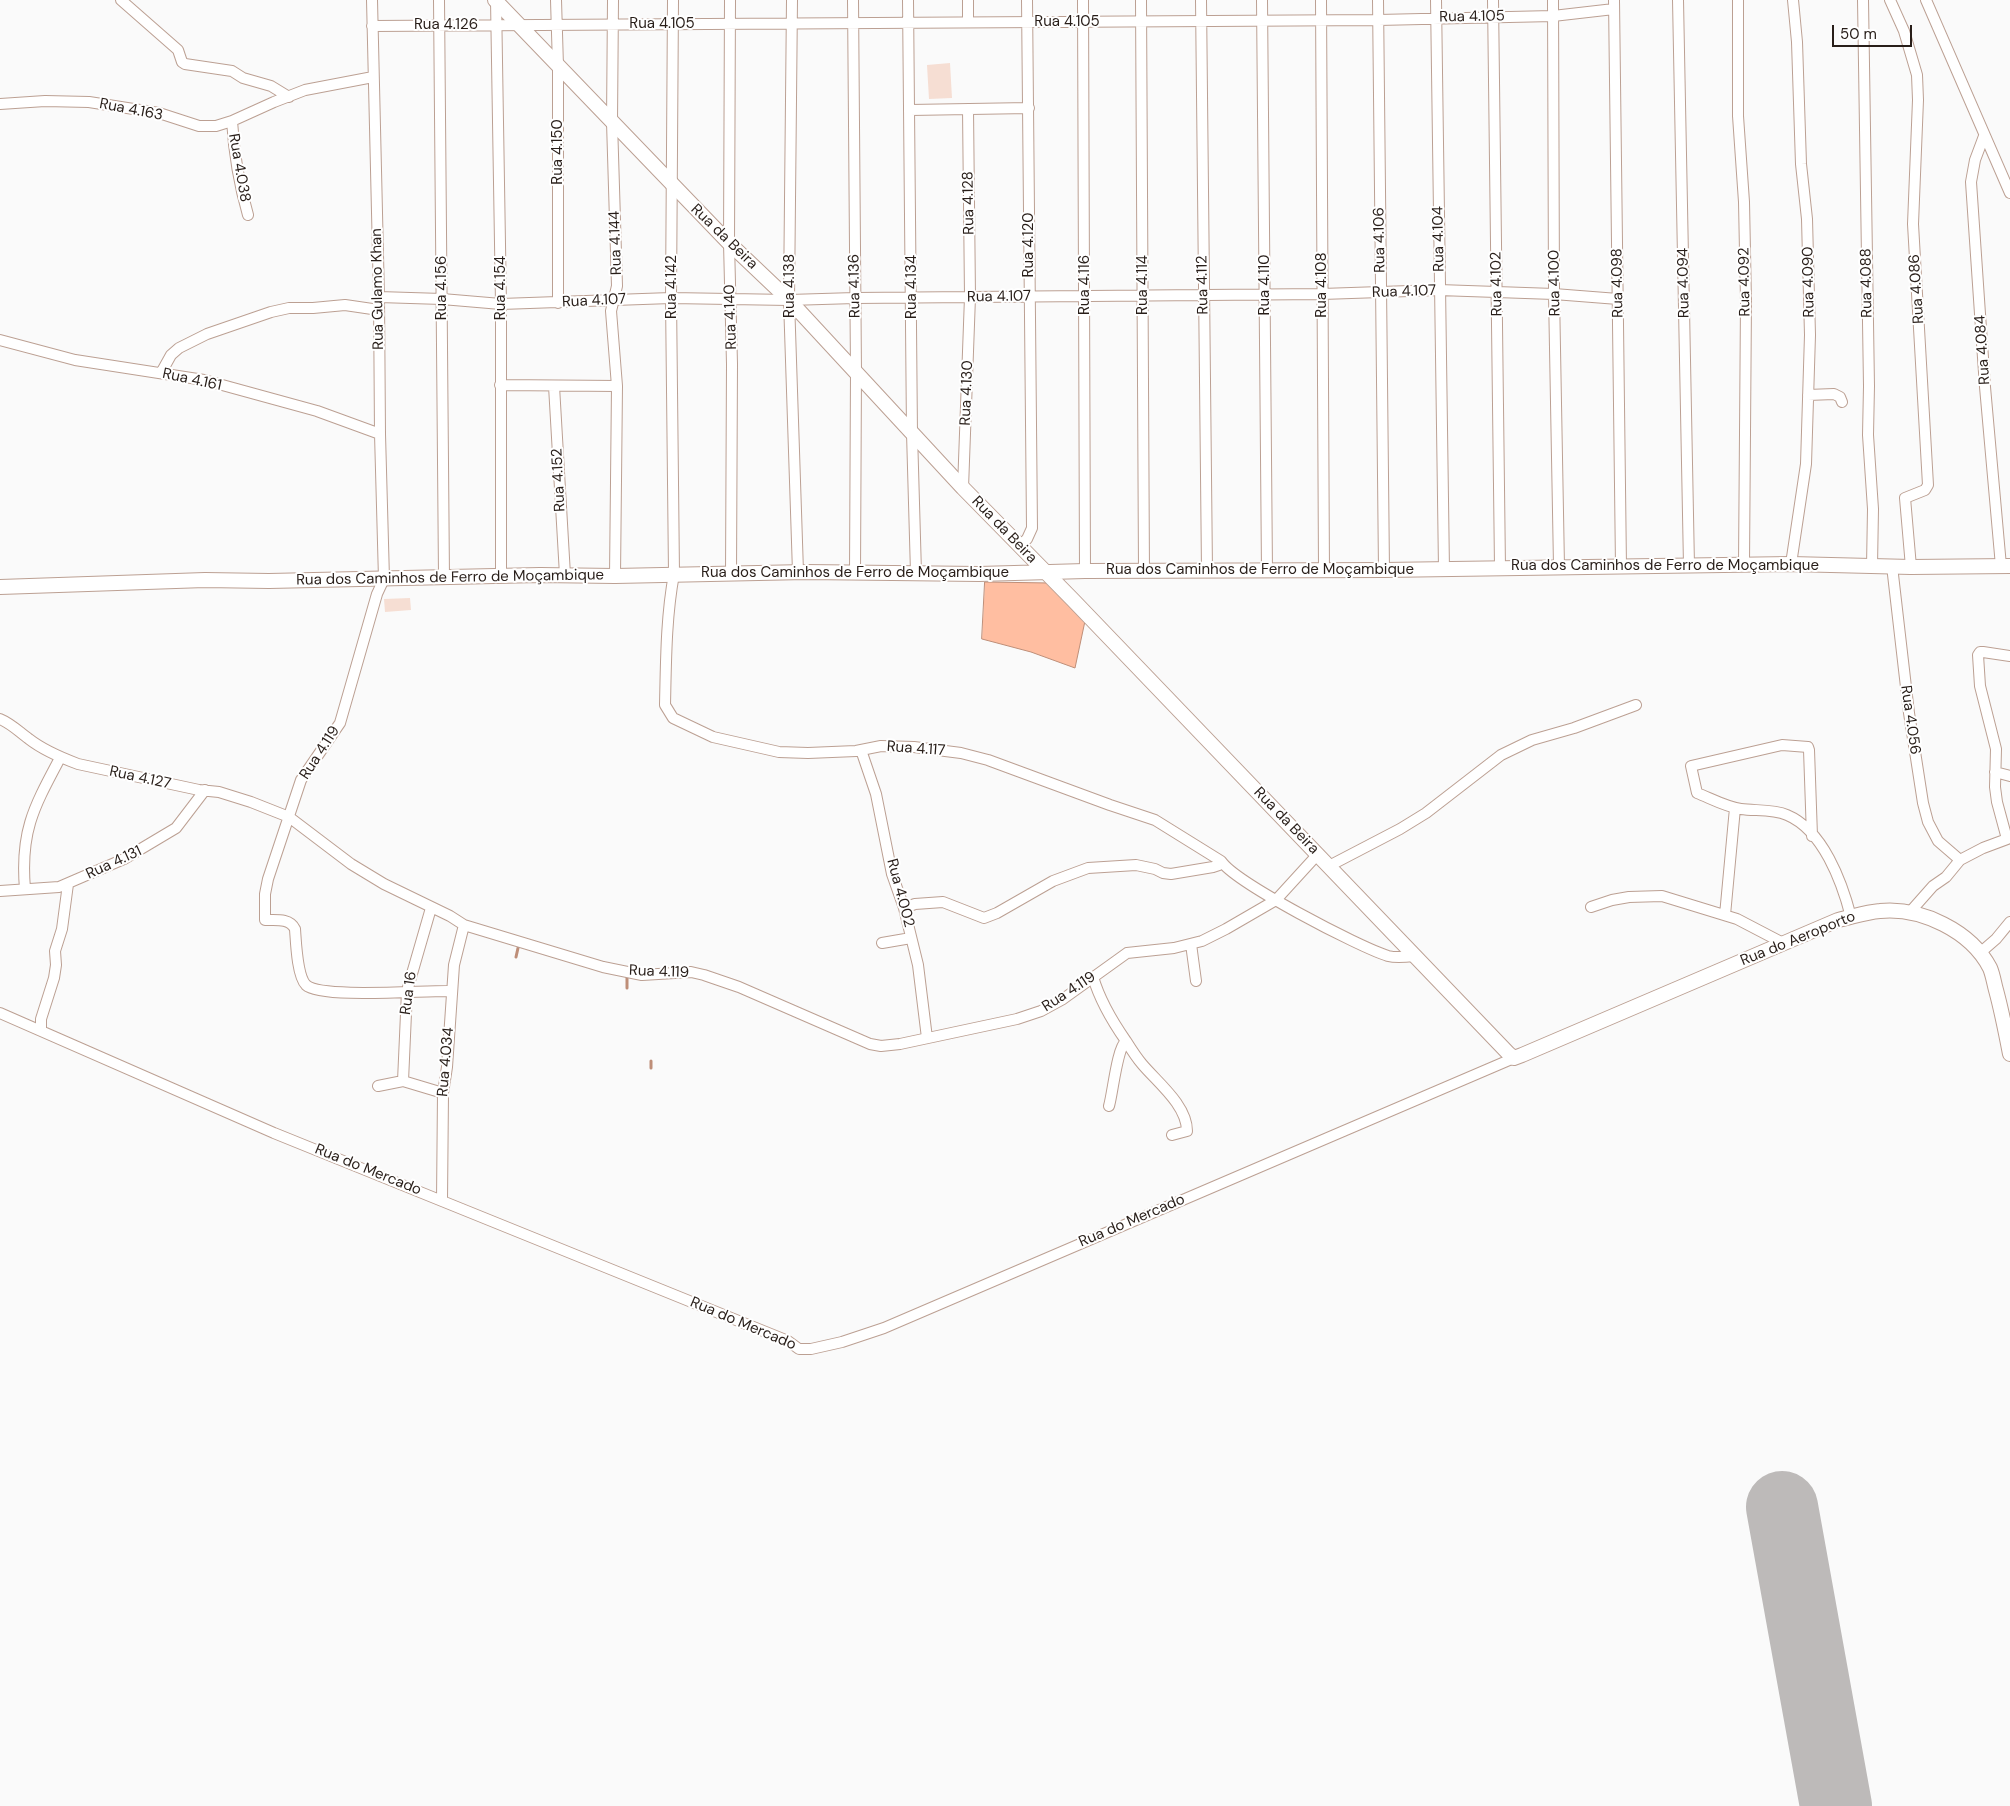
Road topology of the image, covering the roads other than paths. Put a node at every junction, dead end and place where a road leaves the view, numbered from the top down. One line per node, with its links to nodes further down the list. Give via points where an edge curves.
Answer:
1 (121, 0): 54 (street, via 178,50 185,64 232,72 271,86)
2 (372, 0): 51 (street, Rua Gulamo Khan)
3 (439, 0): 44 (street, Rua 4.156)
4 (496, 0): 48 (street, Rua 4.154); 49 (main road, Rua da Beira)
5 (556, 0): 45 (street, Rua 4.150)
6 (614, 0): 46 (street, Rua 4.144)
7 (673, 0): 50 (street, Rua 4.142)
8 (730, 0): 47 (street, Rua 4.140)
9 (792, 0): 42 (street, Rua 4.138)
10 (852, 0): 43 (street, Rua 4.136)
11 (908, 0): 37 (street, Rua 4.134)
12 (968, 0): 38 (street)
13 (1027, 0): 39 (street, Rua 4.120)
14 (1083, 0): 40 (street, Rua 4.116)
15 (1141, 0): 41 (street, Rua 4.114)
16 (1201, 0): 36 (street, Rua 4.112)
17 (1262, 0): 34 (street, Rua 4.110)
18 (1321, 0): 33 (street, Rua 4.108)
19 (1378, 0): 35 (street, Rua 4.106)
20 (1436, 0): 32 (street, Rua 4.104)
21 (1493, 0): 31 (street, Rua 4.102)
22 (1553, 0): 30 (street, Rua 4.100)
23 (1678, 0): 103 (street, Rua 4.094)
24 (1738, 0): 101 (street, Rua 4.092, via 1738,116 1746,301)
25 (1792, 0): 95 (street, Rua 4.090, via 1807,220)
26 (1863, 0): 106 (street, Rua 4.088)
27 (1890, 0): 109 (street, Rua 4.086, via 1904,31 1917,75 1918,91 1913,224 1928,485 1925,490 1905,498)
28 (1926, 0): 61 (street)
29 (1614, 4): 30 (street, Rua 4.105); 84 (street, Rua 4.098)
30 (1553, 16): 31 (street, Rua 4.105); 71 (street, Rua 4.100)
31 (1493, 17): 32 (street, Rua 4.105); 67 (street, Rua 4.102)
32 (1436, 18): 35 (street, Rua 4.105); 66 (street, Rua 4.104)
33 (1322, 19): 34 (street, Rua 4.105); 35 (street, Rua 4.105); 70 (street, Rua 4.108)
34 (1263, 20): 36 (street, Rua 4.105); 69 (street, Rua 4.110)
35 (1378, 20): 68 (street, Rua 4.106)
36 (1201, 21): 41 (street, Rua 4.105); 73 (street, Rua 4.112)
37 (909, 22): 38 (street, Rua 4.105); 43 (street, Rua 4.105); 58 (street, Rua 4.134)
38 (968, 22): 39 (street, Rua 4.105)
39 (1027, 22): 40 (street, Rua 4.105); 56 (street, Rua 4.120)
40 (1083, 22): 41 (street, Rua 4.105); 75 (street, Rua 4.116)
41 (1142, 22): 72 (street, Rua 4.114)
42 (792, 23): 43 (street, Rua 4.105); 47 (street, Rua 4.105); 85 (street, Rua 4.138)
43 (853, 23): 80 (street, Rua 4.136)
44 (440, 24): 48 (street, Rua 4.126); 51 (street, Rua 4.126); 82 (street, Rua 4.156)
45 (556, 24): 46 (street, Rua 4.105); 49 (street, Rua 4.105); 52 (street, Rua 4.150)
46 (614, 24): 50 (street, Rua 4.105); 60 (street, Rua 4.144)
47 (730, 24): 50 (street, Rua 4.105); 65 (street, Rua 4.140)
48 (496, 25): 49 (street, Rua 4.126); 87 (street, Rua 4.154)
49 (519, 25): 52 (main road, Rua da Beira)
50 (673, 25): 62 (street, Rua 4.142)
51 (372, 26): 53 (street, Rua Gulamo Khan)
52 (558, 66): 60 (main road, Rua da Beira); 86 (street, Rua 4.150)
53 (373, 77): 54 (street, Rua 4.163, via 305,90); 76 (street, Rua Gulamo Khan)
54 (289, 97): 59 (street, Rua 4.163)
55 (0, 104): 59 (street, Rua 4.163, via 88,102 159,113 199,126 216,126)
56 (1029, 108): 57 (street); 74 (street, Rua 4.120)
57 (968, 109): 58 (street); 77 (street, Rua 4.128)
58 (910, 110): 81 (street, Rua 4.134)
59 (232, 121): 64 (street, Rua 4.038, via 234,154)
60 (612, 122): 62 (main road, Rua da Beira); 83 (street, Rua 4.144, via 617,286)
61 (1984, 136): 63 (street); 108 (street, Rua 4.084, via 1971,182 1988,417)
62 (673, 186): 65 (main road, Rua da Beira); 78 (street, Rua 4.142)
63 (2010, 193)
64 (248, 215)
65 (729, 243): 79 (street, Rua 4.140); 85 (main road, Rua da Beira)
66 (1439, 290): 67 (street, Rua 4.107); 68 (street, Rua 4.107); 112 (street, Rua 4.104)
67 (1497, 292): 71 (street, Rua 4.107); 110 (street, Rua 4.102)
68 (1381, 293): 70 (street, Rua 4.107); 115 (street, Rua 4.106)
69 (1265, 294): 70 (street, Rua 4.107); 73 (street, Rua 4.107); 114 (street, Rua 4.110)
70 (1322, 294): 111 (street, Rua 4.108)
71 (1554, 294): 84 (street, Rua 4.107); 104 (street, Rua 4.100)
72 (1143, 295): 73 (street, Rua 4.107); 75 (street, Rua 4.107); 117 (street, Rua 4.114)
73 (1203, 295): 113 (street, Rua 4.112)
74 (1028, 296): 75 (street, Rua 4.107); 77 (street, Rua 4.107); 100 (street, Rua 4.120, via 1032,528 1027,540)
75 (1085, 296): 116 (street, Rua 4.116)
76 (379, 297): 82 (street, Rua 4.107); 88 (street, Rua Gulamo Khan)
77 (970, 297): 81 (street, Rua 4.107); 99 (street, Rua 4.130)
78 (671, 298): 79 (street, Rua 4.107); 83 (street, Rua 4.107); 122 (street, Rua 4.142)
79 (730, 298): 85 (street, Rua 4.107); 123 (street, Rua 4.140)
80 (855, 298): 81 (street, Rua 4.107); 85 (street, Rua 4.107); 90 (street, Rua 4.136)
81 (912, 298): 98 (street, Rua 4.134)
82 (442, 299): 87 (street, Rua 4.107); 126 (street, Rua 4.156)
83 (614, 299): 86 (street, Rua 4.107); 94 (street, Rua 4.144, via 611,311)
84 (1618, 299): 105 (street, Rua 4.098)
85 (789, 300): 90 (main road, Rua da Beira); 118 (street, Rua 4.138)
86 (558, 303): 87 (street, Rua 4.107)
87 (501, 304): 92 (street, Rua 4.154)
88 (379, 310): 91 (street, via 345,305 271,312 207,334 179,348); 97 (street, Rua Gulamo Khan)
89 (0, 340): 91 (street, Rua 4.161, via 75,360)
90 (856, 371): 98 (main road, Rua da Beira); 120 (street, Rua 4.136)
91 (161, 373): 97 (street, Rua 4.161, via 204,380 289,403)
92 (500, 385): 93 (street); 124 (street, Rua 4.154)
93 (554, 386): 94 (street); 125 (street, Rua 4.152)
94 (617, 386): 127 (street, Rua 4.144)
95 (1808, 395): 96 (street, via 1838,395); 102 (street, Rua 4.090, via 1804,483)
96 (1842, 402)
97 (380, 434): 128 (street, Rua Gulamo Khan)
98 (912, 434): 99 (main road, Rua da Beira); 121 (street, Rua 4.134)
99 (963, 488): 100 (main road, Rua da Beira)
100 (1019, 546): 119 (main road, Rua da Beira)
101 (1744, 564): 102 (main road, Rua dos Caminhos de Ferro de Moçambique); 103 (main road, Rua dos Caminhos de Ferro de Moçambique)
102 (1791, 564): 106 (main road, Rua dos Caminhos de Ferro de Moçambique)
103 (1689, 565): 105 (main road, Rua dos Caminhos de Ferro de Moçambique)
104 (1559, 566): 105 (main road, Rua dos Caminhos de Ferro de Moçambique); 110 (main road, Rua dos Caminhos de Ferro de Moçambique)
105 (1621, 566)
106 (1872, 566): 107 (main road, Rua dos Caminhos de Ferro de Moçambique)
107 (1892, 566): 109 (main road, Rua dos Caminhos de Ferro de Moçambique); 143 (street, Rua 4.056, via 1923,803 1938,841)
108 (2005, 566): 109 (main road, Rua dos Caminhos de Ferro de Moçambique)
109 (1911, 567)
110 (1500, 568): 112 (main road, Rua dos Caminhos de Ferro de Moçambique)
111 (1324, 569): 114 (main road, Rua dos Caminhos de Ferro de Moçambique); 115 (main road, Rua dos Caminhos de Ferro de Moçambique)
112 (1444, 569): 115 (main road, Rua dos Caminhos de Ferro de Moçambique)
113 (1207, 570): 114 (main road, Rua dos Caminhos de Ferro de Moçambique); 117 (main road, Rua dos Caminhos de Ferro de Moçambique)
114 (1267, 570)
115 (1384, 570)
116 (1085, 571): 117 (main road, Rua dos Caminhos de Ferro de Moçambique); 119 (main road, Rua dos Caminhos de Ferro de Moçambique)
117 (1144, 571)
118 (798, 572): 120 (main road, Rua dos Caminhos de Ferro de Moçambique); 123 (main road, Rua dos Caminhos de Ferro de Moçambique)
119 (1044, 572): 121 (main road, Rua dos Caminhos de Ferro de Moçambique); 142 (main road, Rua da Beira)
120 (855, 573): 121 (main road, Rua dos Caminhos de Ferro de Moçambique)
121 (916, 573)
122 (674, 574): 123 (main road, Rua dos Caminhos de Ferro de Moçambique); 127 (main road, Rua dos Caminhos de Ferro de Moçambique); 133 (street, Rua 4.117, via 665,705 673,718 713,737 779,752)
123 (731, 574)
124 (501, 575): 125 (main road, Rua dos Caminhos de Ferro de Moçambique); 126 (main road, Rua dos Caminhos de Ferro de Moçambique)
125 (565, 575): 127 (main road, Rua dos Caminhos de Ferro de Moçambique)
126 (444, 576): 128 (main road, Rua dos Caminhos de Ferro de Moçambique)
127 (616, 576)
128 (384, 579): 129 (main road, Rua dos Caminhos de Ferro de Moçambique, via 205,580); 139 (street, Rua 4.119, via 340,723 301,780)
129 (0, 587)
130 (2010, 656): 135 (street, via 1980,652 1978,656 1980,686 1995,743)
131 (1636, 705): 145 (street, via 1532,740 1501,755 1426,813)
132 (0, 719): 134 (street, Rua 4.127)
133 (861, 750): 144 (street, Rua 4.117, via 881,746 914,747 988,760 1155,820); 152 (street, Rua 4.002, via 876,794 892,874)
134 (60, 758): 137 (street, Rua 4.127, via 101,770); 147 (street, via 27,828)
135 (1995, 772): 136 (street); 141 (street, via 1997,802)
136 (2010, 776)
137 (205, 790): 139 (street, Rua 4.127, via 251,802); 146 (street, Rua 4.131, via 171,833)
138 (1735, 808): 140 (street, via 1785,814); 140 (street, via 1697,793 1691,766 1782,745 1808,747); 154 (street)
139 (288, 817): 151 (street, Rua 4.119, via 351,864); 166 (street, via 268,878 266,920 293,924 303,979 308,986 322,991)
140 (1812, 836): 155 (street, via 1832,863)
141 (2008, 838): 143 (street)
142 (1318, 854): 145 (main road, Rua da Beira); 149 (street, Rua 4.119)
143 (1960, 860): 153 (street)
144 (1221, 861): 149 (street, Rua 4.117, via 1242,880); 152 (street, via 1213,867 1171,874 1136,865 1088,868 1053,881 984,918 943,902)
145 (1329, 866): 163 (main road, Rua da Beira)
146 (68, 884): 147 (street, Rua 4.131, via 47,889); 169 (street, via 62,929 55,951 54,978 40,1019)
147 (25, 889): 148 (street, Rua 4.131)
148 (0, 891)
149 (1276, 900): 161 (street, Rua 4.119, via 1226,929); 163 (street, Rua 4.117, via 1388,956)
150 (1590, 907): 154 (street, via 1612,900 1657,895)
151 (431, 908): 157 (street, Rua 4.119); 166 (street, Rua 16)
152 (904, 908): 158 (street, Rua 4.002)
153 (1910, 912): 155 (main road, Rua do Aeroporto, via 1880,910); 162 (main road, Rua do Aeroporto, via 1962,935)
154 (1724, 915): 160 (street, via 1751,925)
155 (1850, 917): 160 (main road, Rua do Aeroporto)
156 (2010, 922): 162 (street)
157 (464, 925): 167 (street, Rua 4.034); 170 (street, Rua 4.119, via 603,968 642,975 691,972 704,975 870,1044 900,1044)
158 (911, 938): 159 (street); 170 (street, Rua 4.002, via 918,965)
159 (882, 943)
160 (1783, 943): 173 (main road, Rua do Aeroporto)
161 (1191, 944): 164 (street, Rua 4.119, via 1127,953); 165 (street)
162 (1980, 952): 172 (main road, Rua do Aeroporto, via 1991,970)
163 (1414, 956): 173 (main road, Rua da Beira)
164 (1093, 977): 170 (street, Rua 4.119, via 1041,1011); 171 (street, via 1111,1020)
165 (1196, 981)
166 (407, 991): 167 (street); 174 (street, Rua 16)
167 (451, 991): 176 (street, Rua 4.034)
168 (0, 1012): 169 (street, Rua do Mercado)
169 (40, 1029): 179 (street, Rua do Mercado, via 274,1132)
170 (927, 1038)
171 (1126, 1041): 177 (street, via 1118,1057); 178 (street, via 1185,1117 1187,1131)
172 (2010, 1054)
173 (1514, 1058): 179 (street, Rua do Mercado, via 918,1313 842,1342 804,1350)
174 (404, 1081): 175 (street); 176 (street)
175 (378, 1086)
176 (443, 1093): 179 (street, Rua 4.034)
177 (1109, 1106)
178 (1172, 1135)
179 (442, 1200)

